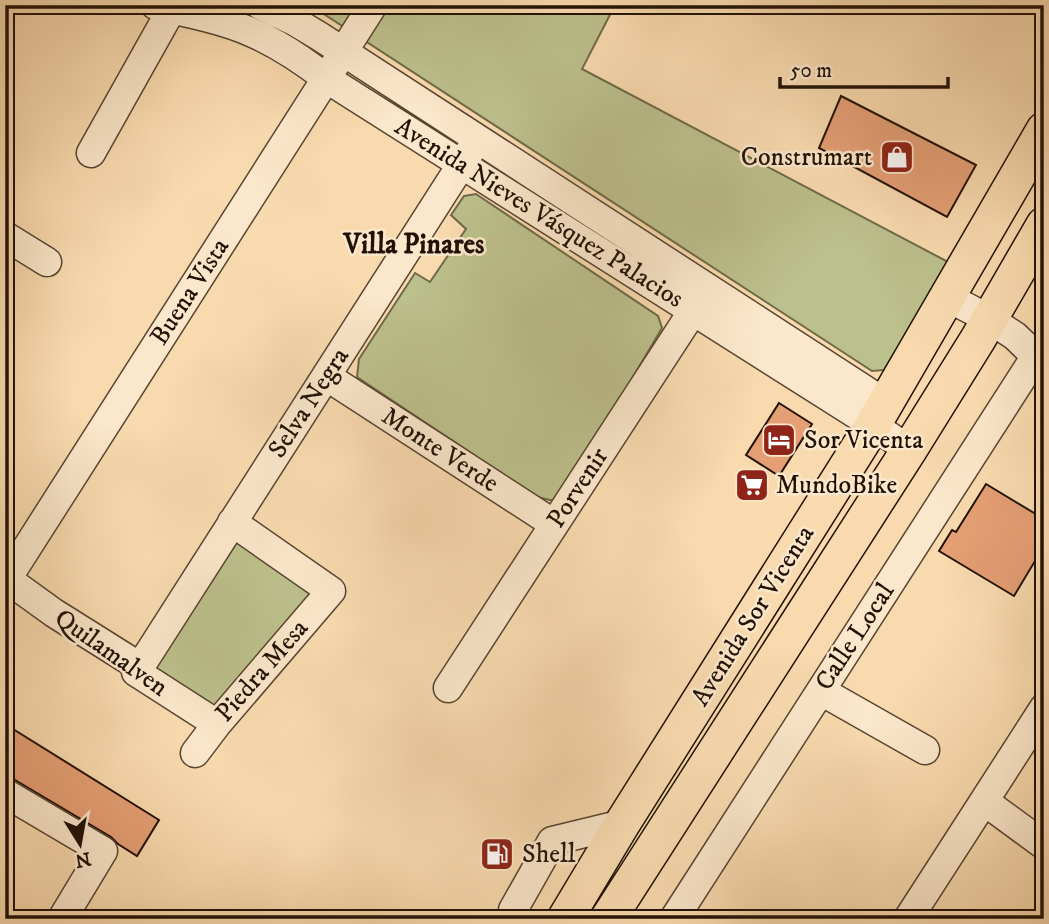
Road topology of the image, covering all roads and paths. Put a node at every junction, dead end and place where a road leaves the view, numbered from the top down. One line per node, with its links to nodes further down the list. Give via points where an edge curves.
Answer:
1 (260, 5): 4 (street, Avenida Nieves Vásquez Palacios)
2 (373, 5): 4 (street, Buena Vista)
3 (167, 7): 5 (street, Avenida Nieves Vásquez Palacios, via 252,32); 8 (street)
4 (344, 53): 5 (street, Buena Vista); 7 (street, Avenida Nieves Vásquez Palacios)
5 (327, 79): 9 (street, Avenida Nieves Vásquez Palacios); 22 (street, Buena Vista)
6 (1044, 130): 13 (main road, Avenida Sor Vicenta)
7 (477, 139): 9 (street, Selva Negra); 14 (street, Avenida Nieves Vásquez Palacios)
8 (91, 153)
9 (462, 164): 14 (street, Avenida Nieves Vásquez Palacios); 17 (street, Selva Negra)
10 (1044, 225): 15 (main road, Avenida Sor Vicenta)
11 (5, 236): 12 (street)
12 (47, 262)
13 (947, 297): 15 (street); 18 (main road, Avenida Sor Vicenta)
14 (701, 300): 18 (street, Avenida Nieves Vásquez Palacios); 21 (street, Porvenir)
15 (989, 319): 16 (street, via 1016,336); 19 (main road, Avenida Sor Vicenta)
16 (1040, 360): 25 (street, Calle Local)
17 (326, 376): 20 (street, Selva Negra); 21 (street, Monte Verde)
18 (879, 414): 19 (main road, via 900,421); 32 (main road, Avenida Sor Vicenta)
19 (909, 450): 37 (main road, Avenida Sor Vicenta)
20 (232, 522): 23 (street, Selva Negra); 27 (street, Piedra Mesa, via 331,591)
21 (554, 524): 24 (street, Porvenir)
22 (7, 579): 23 (street, Quilamalven)
23 (139, 667): 27 (street, Quilamalven, via 136,672)
24 (447, 688)
25 (821, 691): 28 (street); 38 (street, Calle Local)
26 (1044, 708): 31 (street)
27 (217, 724): 29 (street, Piedra Mesa)
28 (925, 750)
29 (195, 752)
30 (5, 793): 34 (street, via 103,851)
31 (984, 801): 33 (street); 39 (street)
32 (622, 824): 35 (street, via 552,841 513,910); 36 (main road, Avenida Sor Vicenta)
33 (1044, 845)
34 (62, 919)
35 (514, 919)
36 (565, 919)
37 (608, 919)
38 (674, 919)
39 (908, 919)

